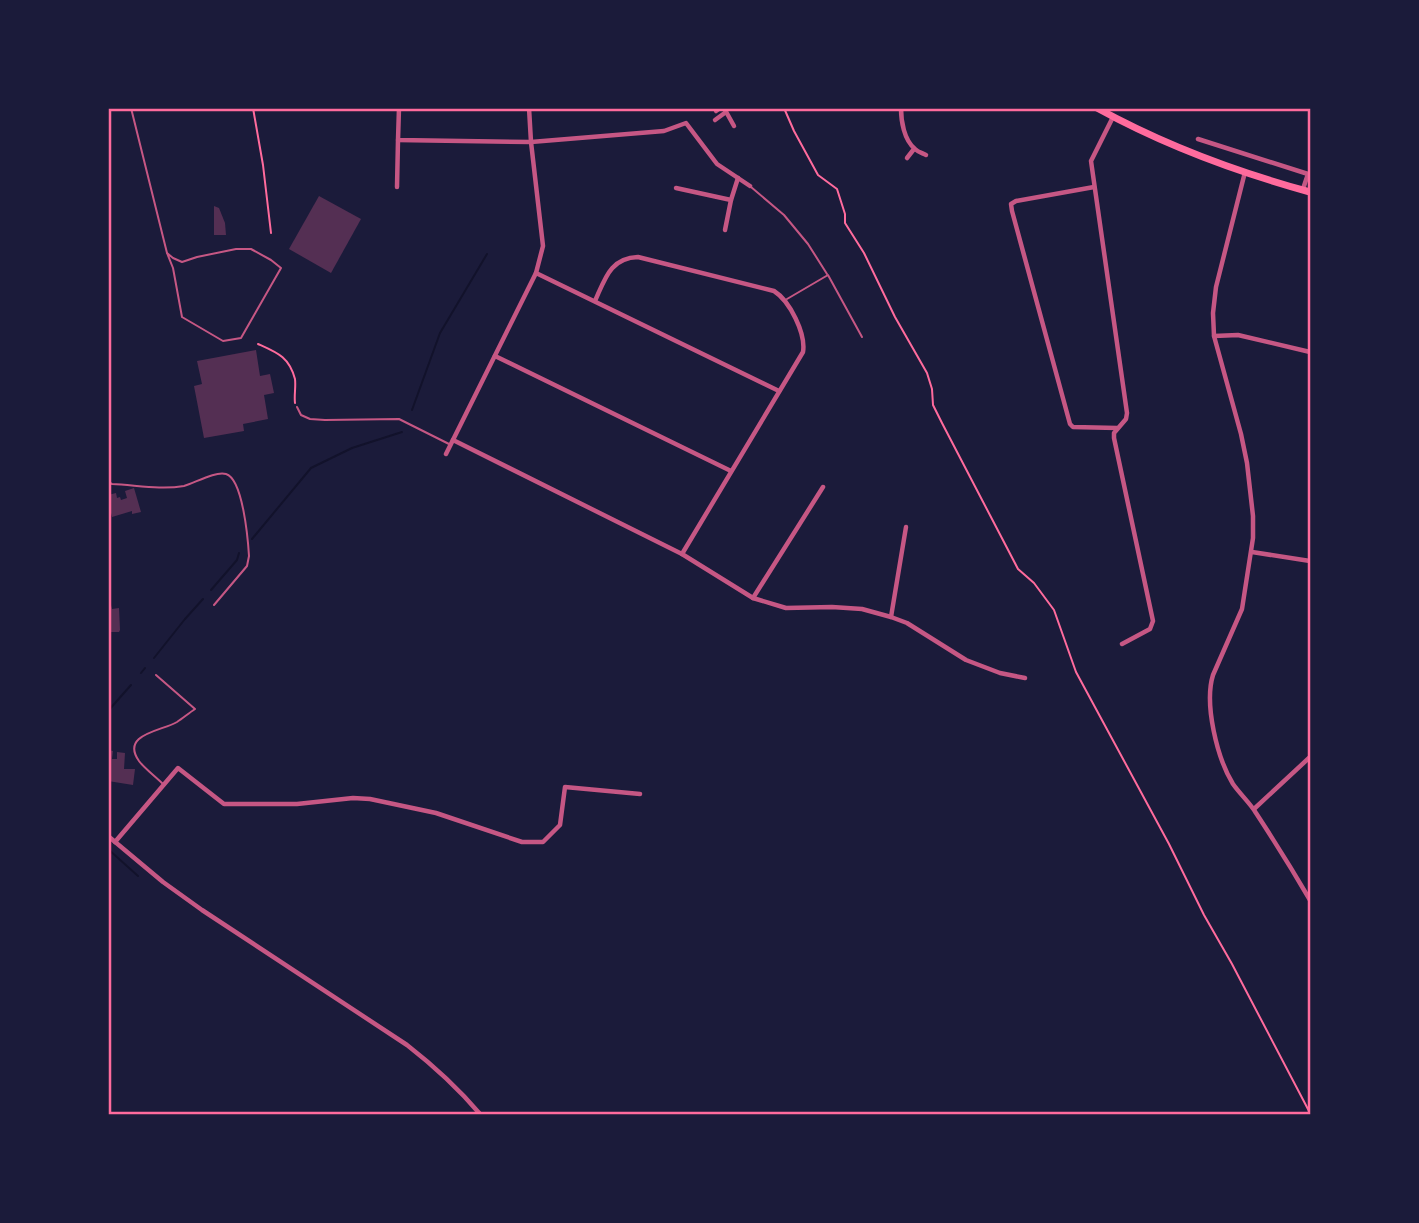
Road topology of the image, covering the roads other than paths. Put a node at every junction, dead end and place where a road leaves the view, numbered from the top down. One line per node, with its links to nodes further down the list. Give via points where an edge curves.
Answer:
1 (131, 108): 26 (lane)
2 (399, 108): 11 (street)
3 (530, 108): 12 (street)
4 (901, 108): 13 (street, via 906,136)
5 (1097, 108): 7 (highway)
6 (722, 110): 8 (street); 9 (street)
7 (1113, 117): 16 (highway); 21 (street, via 1091,161)
8 (715, 120)
9 (734, 126)
10 (1198, 139): 17 (street)
11 (398, 140): 12 (street); 20 (street)
12 (531, 142): 18 (street, via 664,131 686,123 717,164); 27 (street, via 543,246)
13 (914, 149): 14 (street); 15 (street)
14 (926, 155)
15 (907, 158)
16 (1245, 172): 23 (highway); 31 (street, via 1216,287)
17 (1309, 174): 23 (street)
18 (738, 178): 19 (street); 24 (street)
19 (750, 186): 28 (lane, via 784,215)
20 (397, 187)
21 (1094, 187): 37 (street, via 1127,413); 37 (street, via 1011,204 1070,424)
22 (676, 188): 24 (street)
23 (1307, 191)
24 (731, 200): 25 (street)
25 (725, 230)
26 (167, 253): 26 (lane, via 183,262 251,249 281,268 241,338 223,341 182,317)
27 (536, 273): 30 (street); 34 (street)
28 (828, 275): 29 (lane); 32 (lane)
29 (785, 300): 30 (street, via 766,288 638,257 621,261 610,270); 35 (street, via 803,336 803,352)
30 (595, 301): 35 (street)
31 (1214, 336): 33 (street, via 1238,335); 44 (street, via 1247,463)
32 (862, 337)
33 (1311, 352)
34 (495, 356): 38 (street); 40 (street)
35 (779, 391): 40 (street)
36 (297, 407): 38 (lane, via 310,419 398,419)
37 (1117, 428): 50 (street, via 1115,444 1153,621 1150,629)
38 (451, 443): 39 (street); 45 (street)
39 (446, 454)
40 (731, 471): 45 (street)
41 (108, 482): 48 (lane, via 155,488 184,486 218,474 233,478 240,494 249,556 247,566)
42 (824, 487): 47 (street)
43 (906, 527): 49 (street)
44 (1252, 552): 46 (street); 56 (street, via 1242,609 1213,675 1210,704 1214,735 1227,771)
45 (682, 554): 47 (street)
46 (1311, 561)
47 (752, 598): 49 (street, via 786,608 862,609)
48 (214, 605)
49 (891, 617): 52 (street, via 966,660)
50 (1122, 644)
51 (156, 675): 54 (lane, via 195,709 136,742 138,760)
52 (1025, 678)
53 (1311, 757): 56 (street)
54 (164, 784): 55 (street, via 178,768 224,804 370,799 436,813 522,842 543,842 560,825 565,787); 58 (street)
55 (640, 794)
56 (1254, 810): 60 (street)
57 (108, 836): 58 (street)
58 (115, 842): 62 (street, via 202,910 407,1045 438,1069)
59 (1311, 888): 60 (street)
60 (1306, 892): 61 (street)
61 (1311, 900)
62 (480, 1115)

